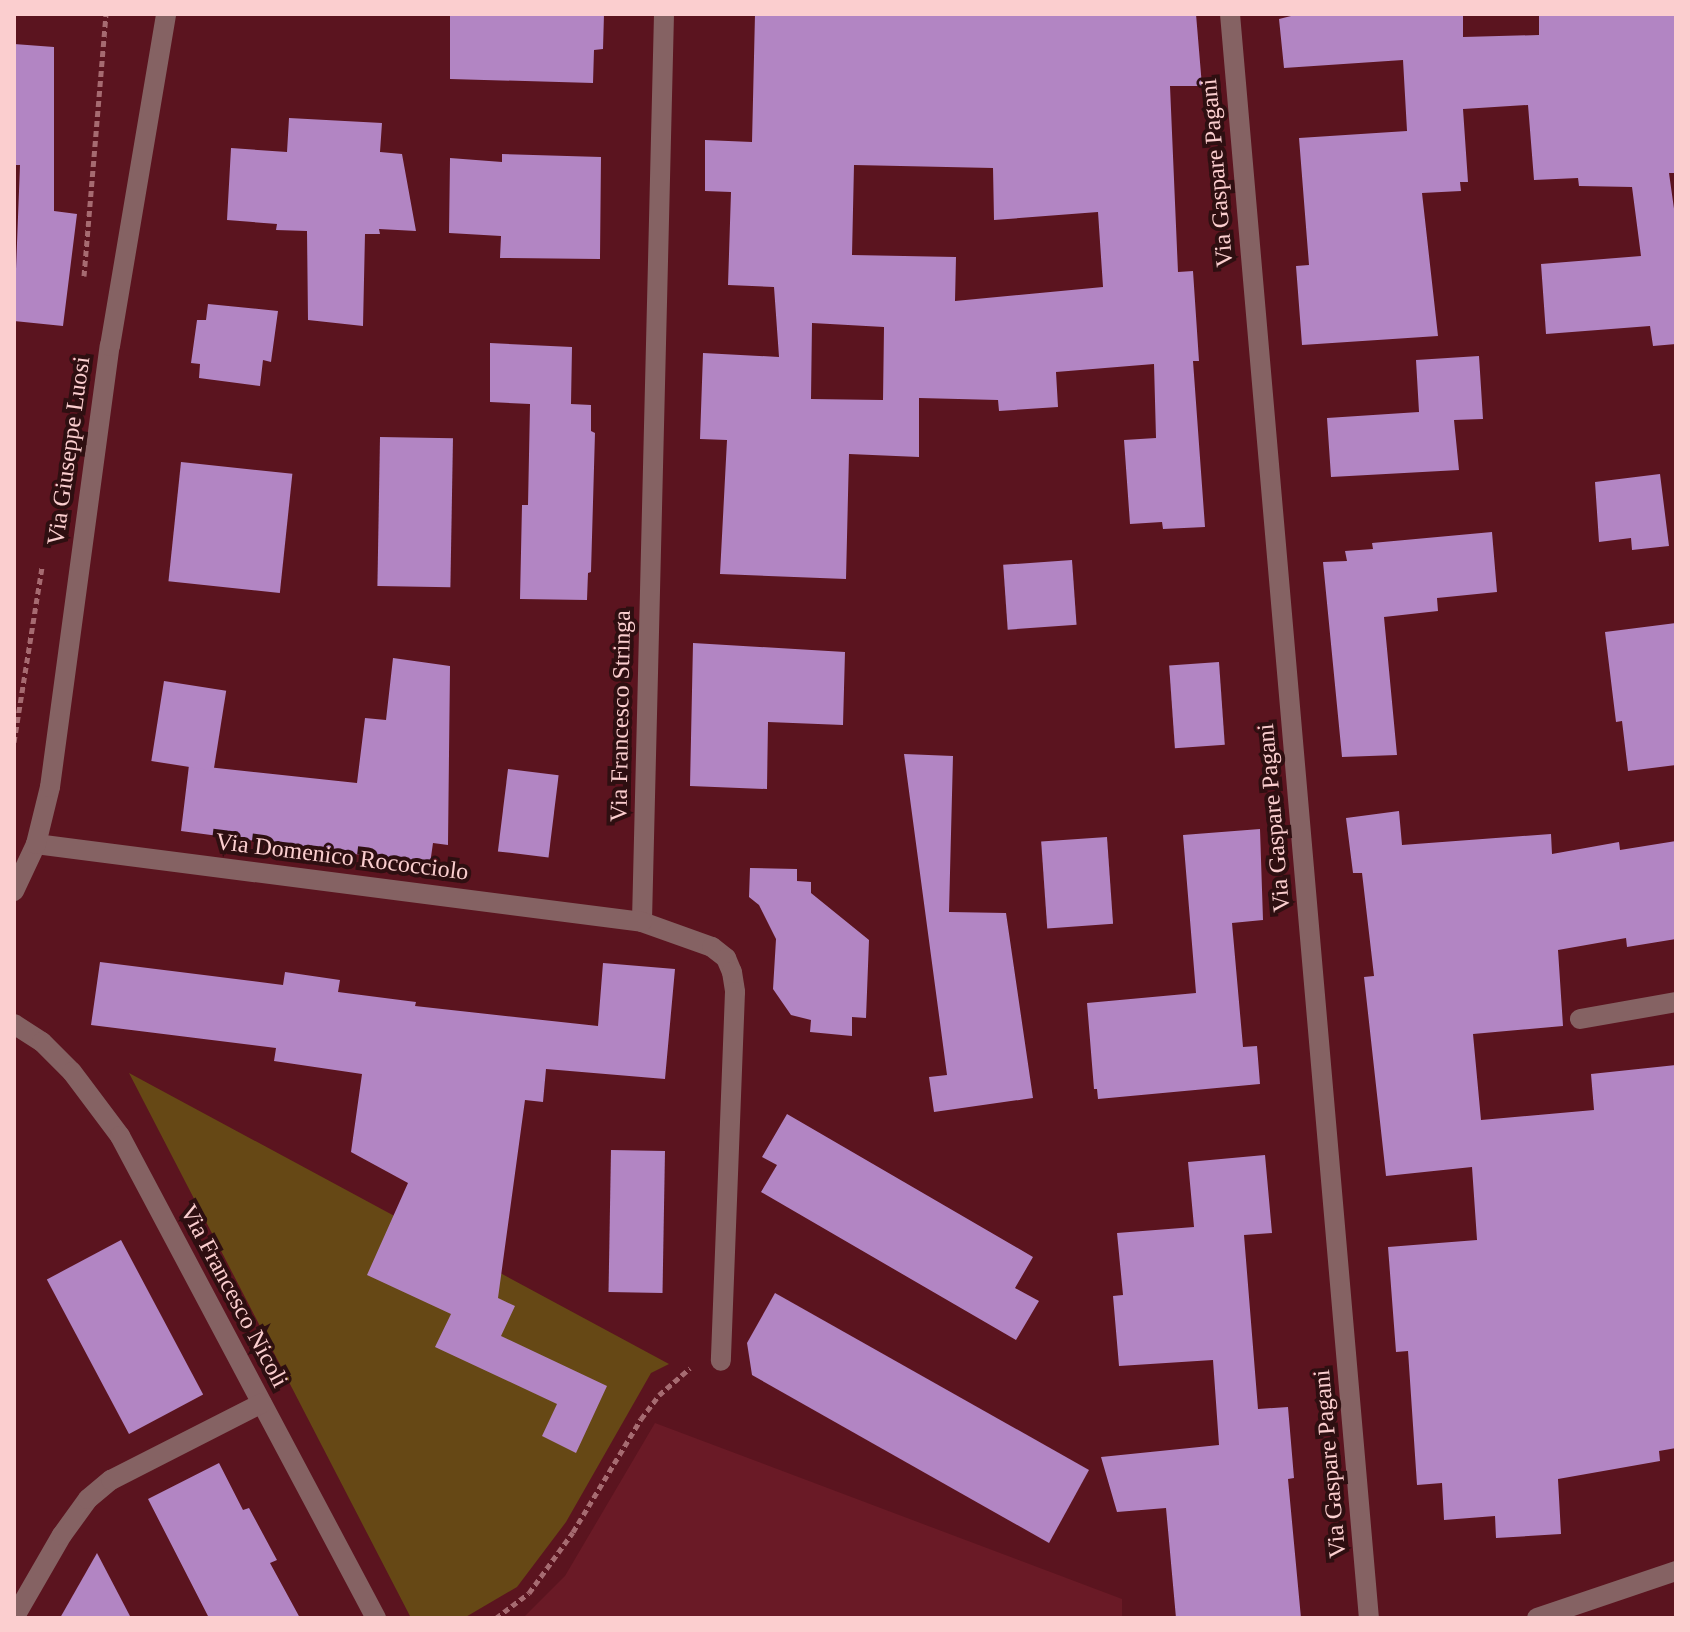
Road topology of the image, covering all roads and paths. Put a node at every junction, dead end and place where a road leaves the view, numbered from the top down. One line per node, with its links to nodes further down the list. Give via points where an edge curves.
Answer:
1 (106, 14): 5 (path)
2 (166, 14): 8 (street, Via Giuseppe Luosi, via 110,346 50,787)
3 (664, 14): 10 (street, Via Francesco Stringa)
4 (1230, 14): 20 (street, Via Gaspare Pagani)
5 (84, 279)
6 (45, 553): 7 (path)
7 (14, 742)
8 (36, 844): 9 (street, Via Giuseppe Luosi); 10 (street, Via Domenico Rococciolo)
9 (14, 891)
10 (642, 922): 14 (street, via 712,947 726,958 732,972)
11 (1676, 1002): 12 (street)
12 (1580, 1019)
13 (14, 1024): 15 (street, Via Francesco Nicoli, via 72,1072 120,1136)
14 (721, 1361): 19 (path, via 694,1365 659,1395 529,1593)
15 (262, 1403): 17 (street, via 111,1480 88,1499); 18 (street, Via Francesco Nicoli)
16 (1676, 1571): 21 (street)
17 (14, 1618)
18 (376, 1618)
19 (496, 1618)
20 (1369, 1618)
21 (1537, 1618)

